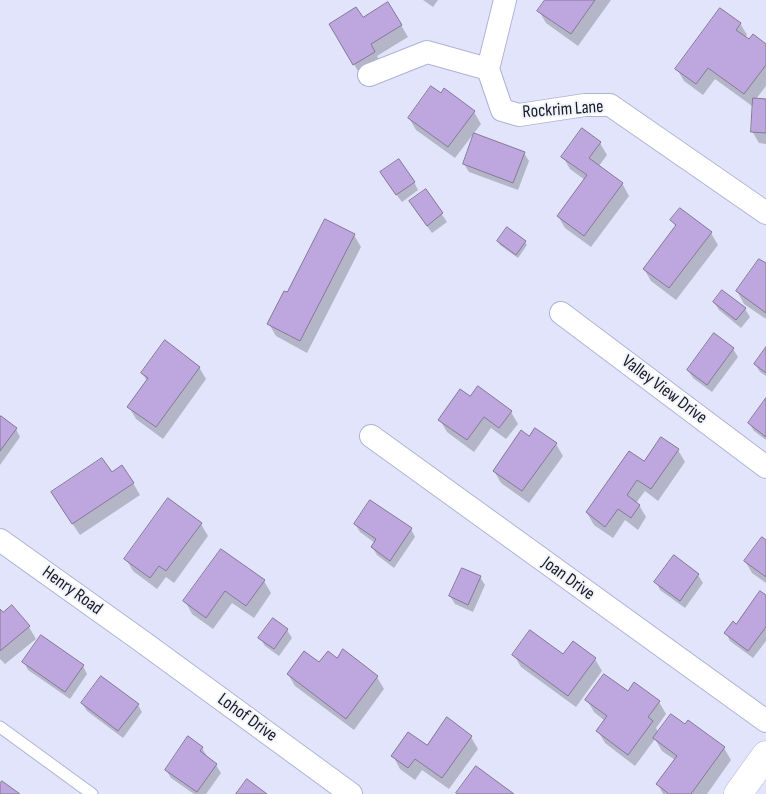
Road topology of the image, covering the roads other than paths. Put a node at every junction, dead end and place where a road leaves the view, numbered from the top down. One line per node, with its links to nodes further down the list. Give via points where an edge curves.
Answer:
1 (505, 0): 2 (street)
2 (488, 69): 3 (street, via 427,52); 4 (street, Rockrim Lane, via 502,110 519,115 585,105 610,105)
3 (370, 75)
4 (766, 213)
5 (562, 313): 7 (street, Valley View Drive)
6 (371, 436): 10 (street, Joan Drive)
7 (766, 467)
8 (0, 540): 9 (street, Henry Road)
9 (143, 642): 14 (street, Lohof Drive)
10 (766, 721)
11 (0, 727): 13 (lane)
12 (766, 755): 15 (main road)
13 (92, 794)
14 (351, 794)
15 (738, 794)

